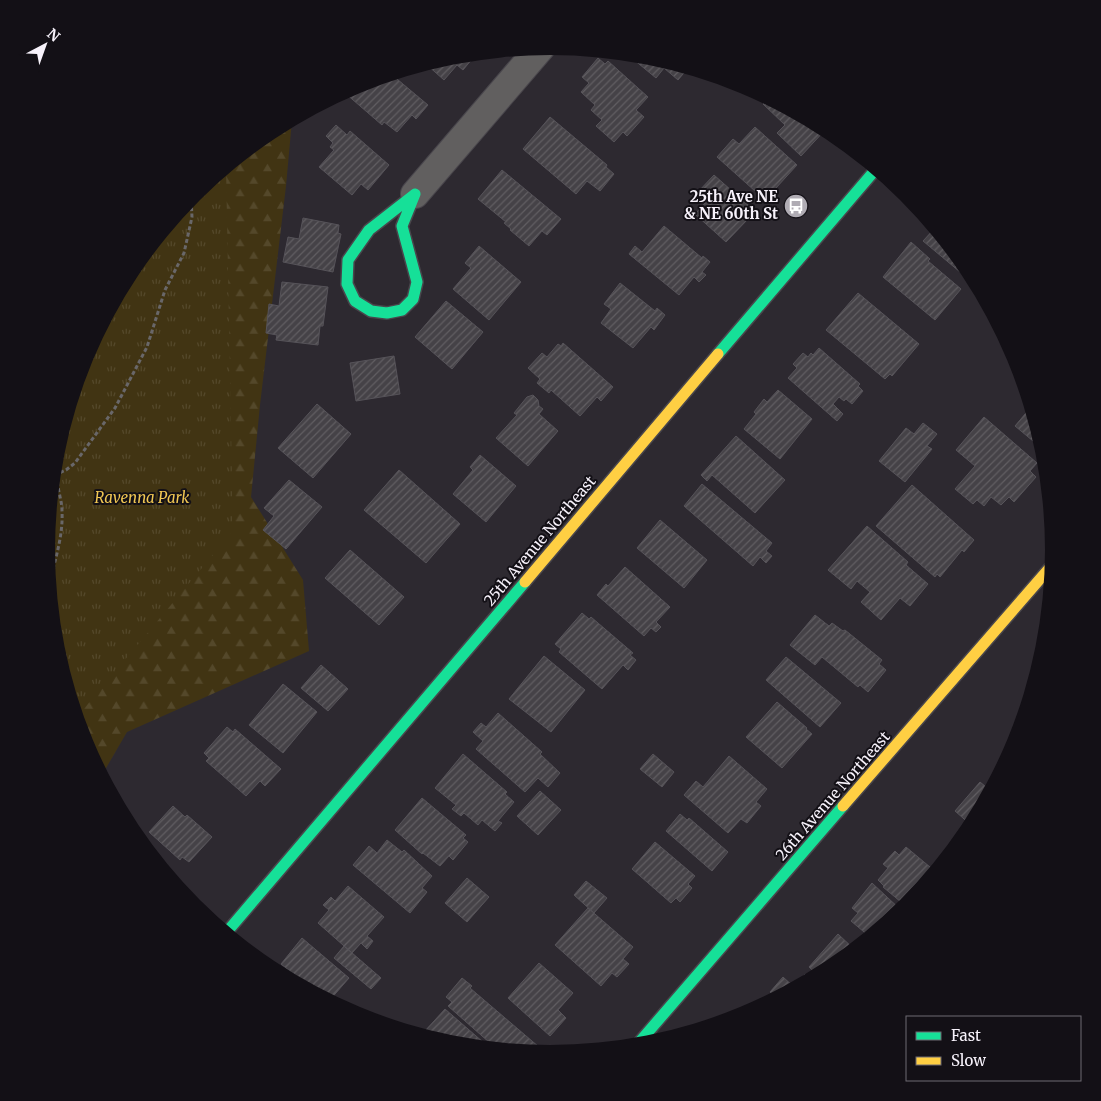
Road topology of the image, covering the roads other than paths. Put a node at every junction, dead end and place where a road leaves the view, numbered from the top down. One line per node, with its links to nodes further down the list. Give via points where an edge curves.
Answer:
1 (534, 56): 3 (street)
2 (872, 174): 5 (main road, 25th Avenue Northeast)
3 (415, 194): 3 (main road, via 369,230 348,260 347,284 355,301 371,311 387,313 402,310 413,299 417,282 402,226)
4 (1045, 573): 6 (main road, 26th Avenue Northeast)
5 (231, 929)
6 (644, 1037)

